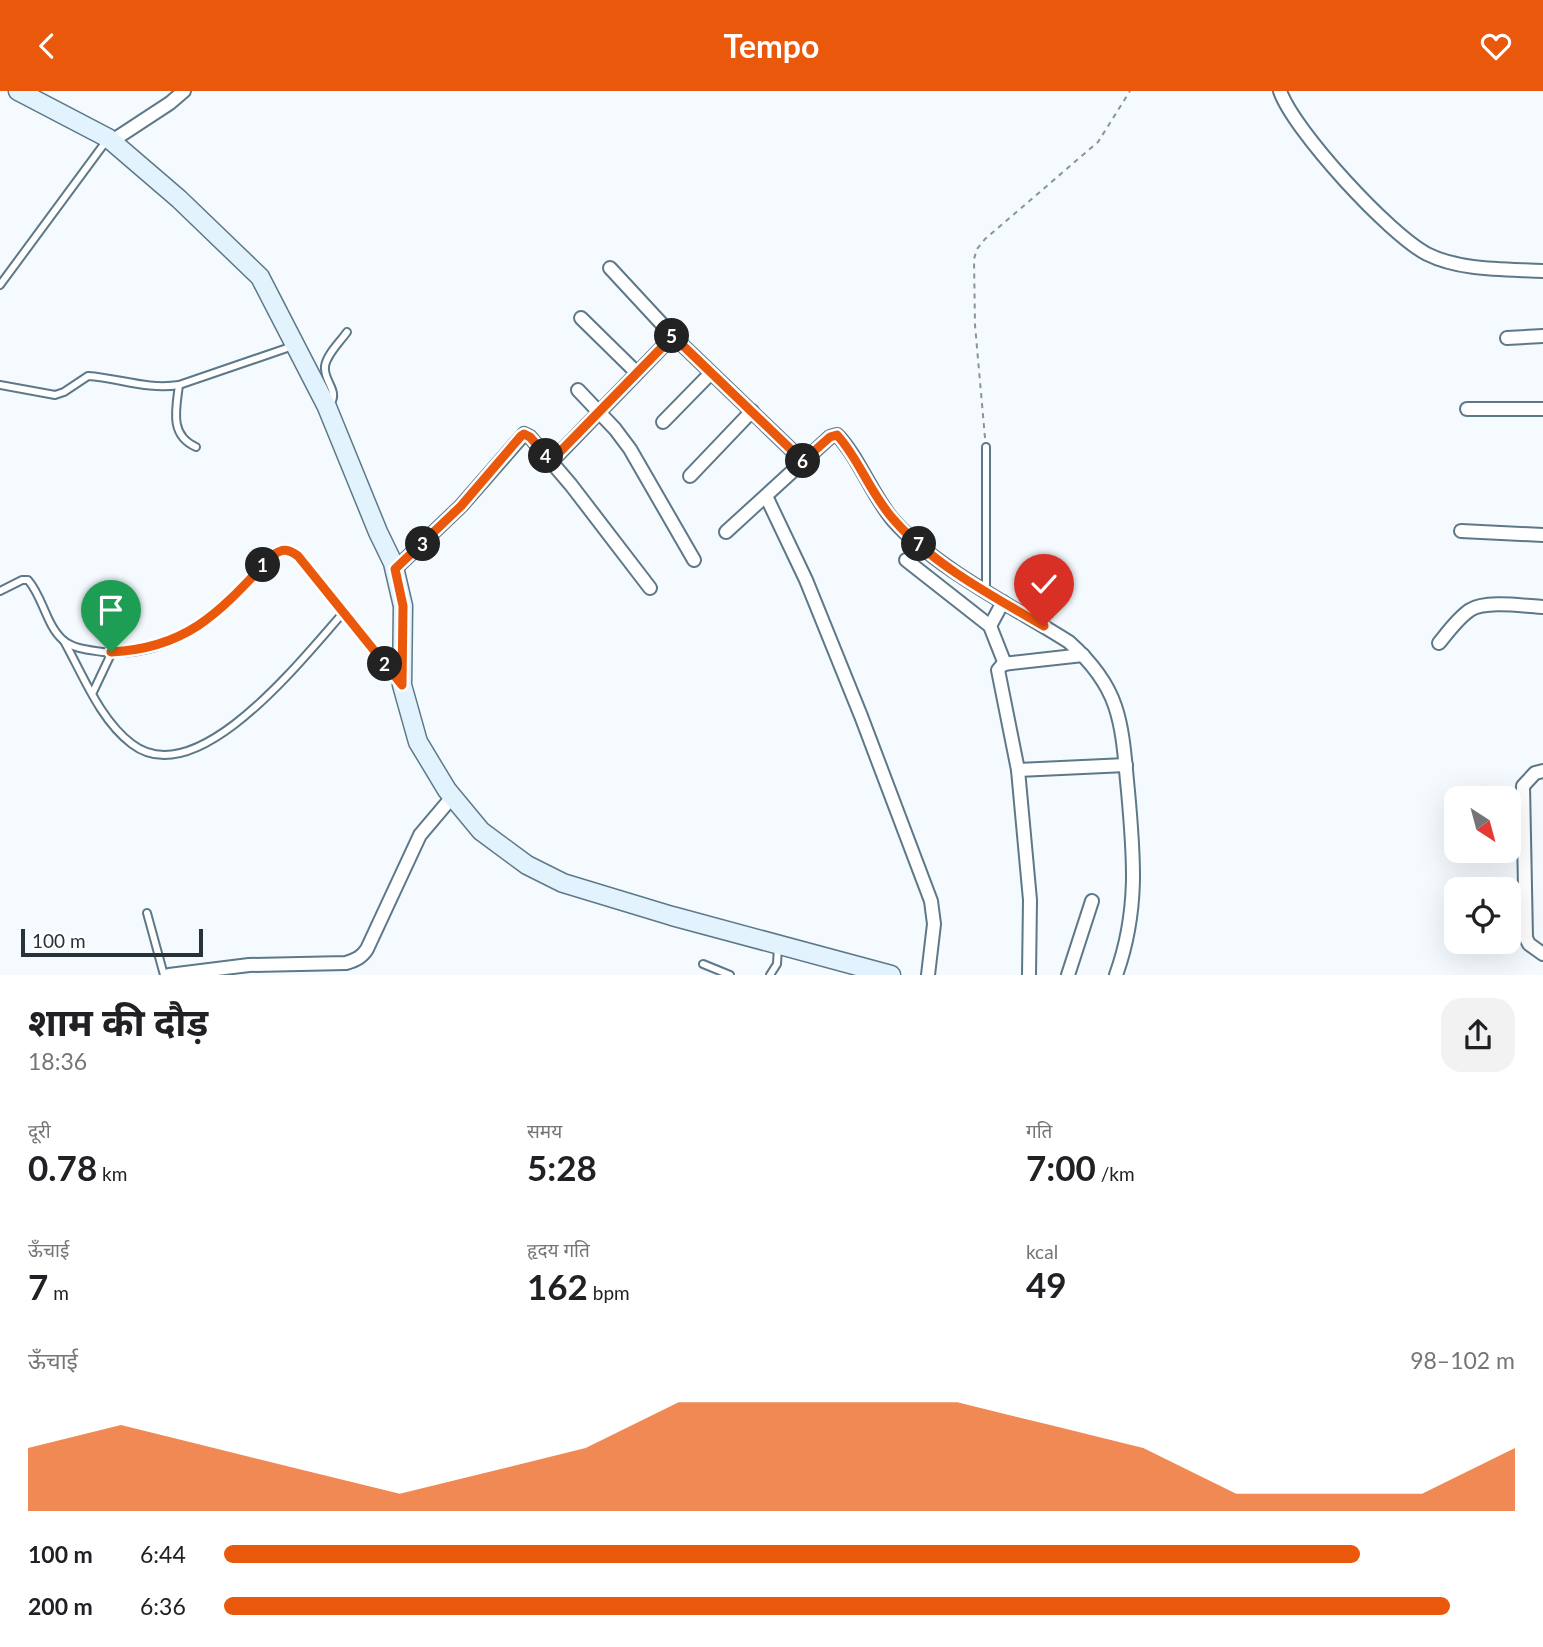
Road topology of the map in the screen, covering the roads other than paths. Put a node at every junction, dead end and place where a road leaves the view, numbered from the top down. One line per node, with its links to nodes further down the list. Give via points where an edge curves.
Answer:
1 (18, 91): 4 (street)
2 (184, 91): 4 (street)
3 (1280, 91): 6 (street, via 1329,162 1386,224 1426,254 1464,266)
4 (110, 140): 7 (lane); 13 (street, via 260,277)
5 (610, 268): 10 (street)
6 (1543, 271)
7 (0, 285)
8 (581, 318): 14 (street)
9 (347, 332): 19 (lane, via 325,365 334,398)
10 (673, 336): 14 (street); 15 (street)
11 (1543, 336): 12 (street)
12 (1507, 338)
13 (295, 345): 17 (lane); 19 (street)
14 (637, 373): 22 (street)
15 (711, 373): 23 (street); 24 (street)
16 (0, 385): 17 (lane, via 55,395 88,376 149,387)
17 (179, 385): 25 (lane, via 176,427)
18 (578, 390): 22 (street)
19 (327, 407): 36 (street)
20 (1467, 409): 21 (street)
21 (1543, 409)
22 (599, 411): 27 (street); 34 (street, via 630,449)
23 (752, 411): 28 (street); 29 (street)
24 (663, 422)
25 (195, 447)
26 (986, 447): 39 (lane)
27 (551, 461): 36 (street, via 524,434 461,506); 37 (street)
28 (803, 461): 30 (street); 39 (street, via 837,435 893,520 938,559)
29 (690, 476)
30 (766, 496): 32 (street); 67 (street, via 806,580 931,901 934,924)
31 (1461, 531): 33 (street)
32 (726, 532)
33 (1543, 535)
34 (694, 560)
35 (906, 560): 43 (street)
36 (395, 569): 49 (street, via 403,606)
37 (650, 587)
38 (0, 591): 44 (lane, via 28,580)
39 (986, 591): 40 (street)
40 (1003, 602): 43 (street); 47 (street)
41 (1543, 607): 45 (street, via 1473,608)
42 (344, 612): 46 (lane, via 298,556 281,549 217,613 189,632 162,645); 49 (lane); 50 (lane, via 253,709 226,731 187,751 158,755 133,746)
43 (990, 626): 48 (street)
44 (63, 640): 46 (lane); 50 (lane)
45 (1439, 643)
46 (111, 652): 50 (lane)
47 (1083, 655): 48 (street); 51 (street, via 1116,707)
48 (1005, 664): 52 (street, via 997,674)
49 (402, 685): 54 (street, via 418,743)
50 (93, 692)
51 (1126, 765): 52 (street); 70 (street, via 1135,867 1130,928)
52 (1018, 770): 68 (street, via 1030,899)
53 (1543, 771): 58 (street, via 1522,786 1526,938)
54 (453, 796): 57 (street, via 481,831 527,865 563,883); 59 (street, via 420,835 367,949)
55 (1092, 901): 69 (street)
56 (147, 913): 61 (lane)
57 (778, 944): 65 (lane, via 777,964); 66 (street)
58 (1543, 954)
59 (355, 961): 62 (street, via 249,965); 63 (street)
60 (703, 964): 64 (lane)
61 (164, 975)
62 (169, 975)
63 (356, 975)
64 (730, 975)
65 (769, 975)
66 (891, 975)
67 (928, 975)
68 (1029, 975)
69 (1068, 975)
70 (1116, 975)

